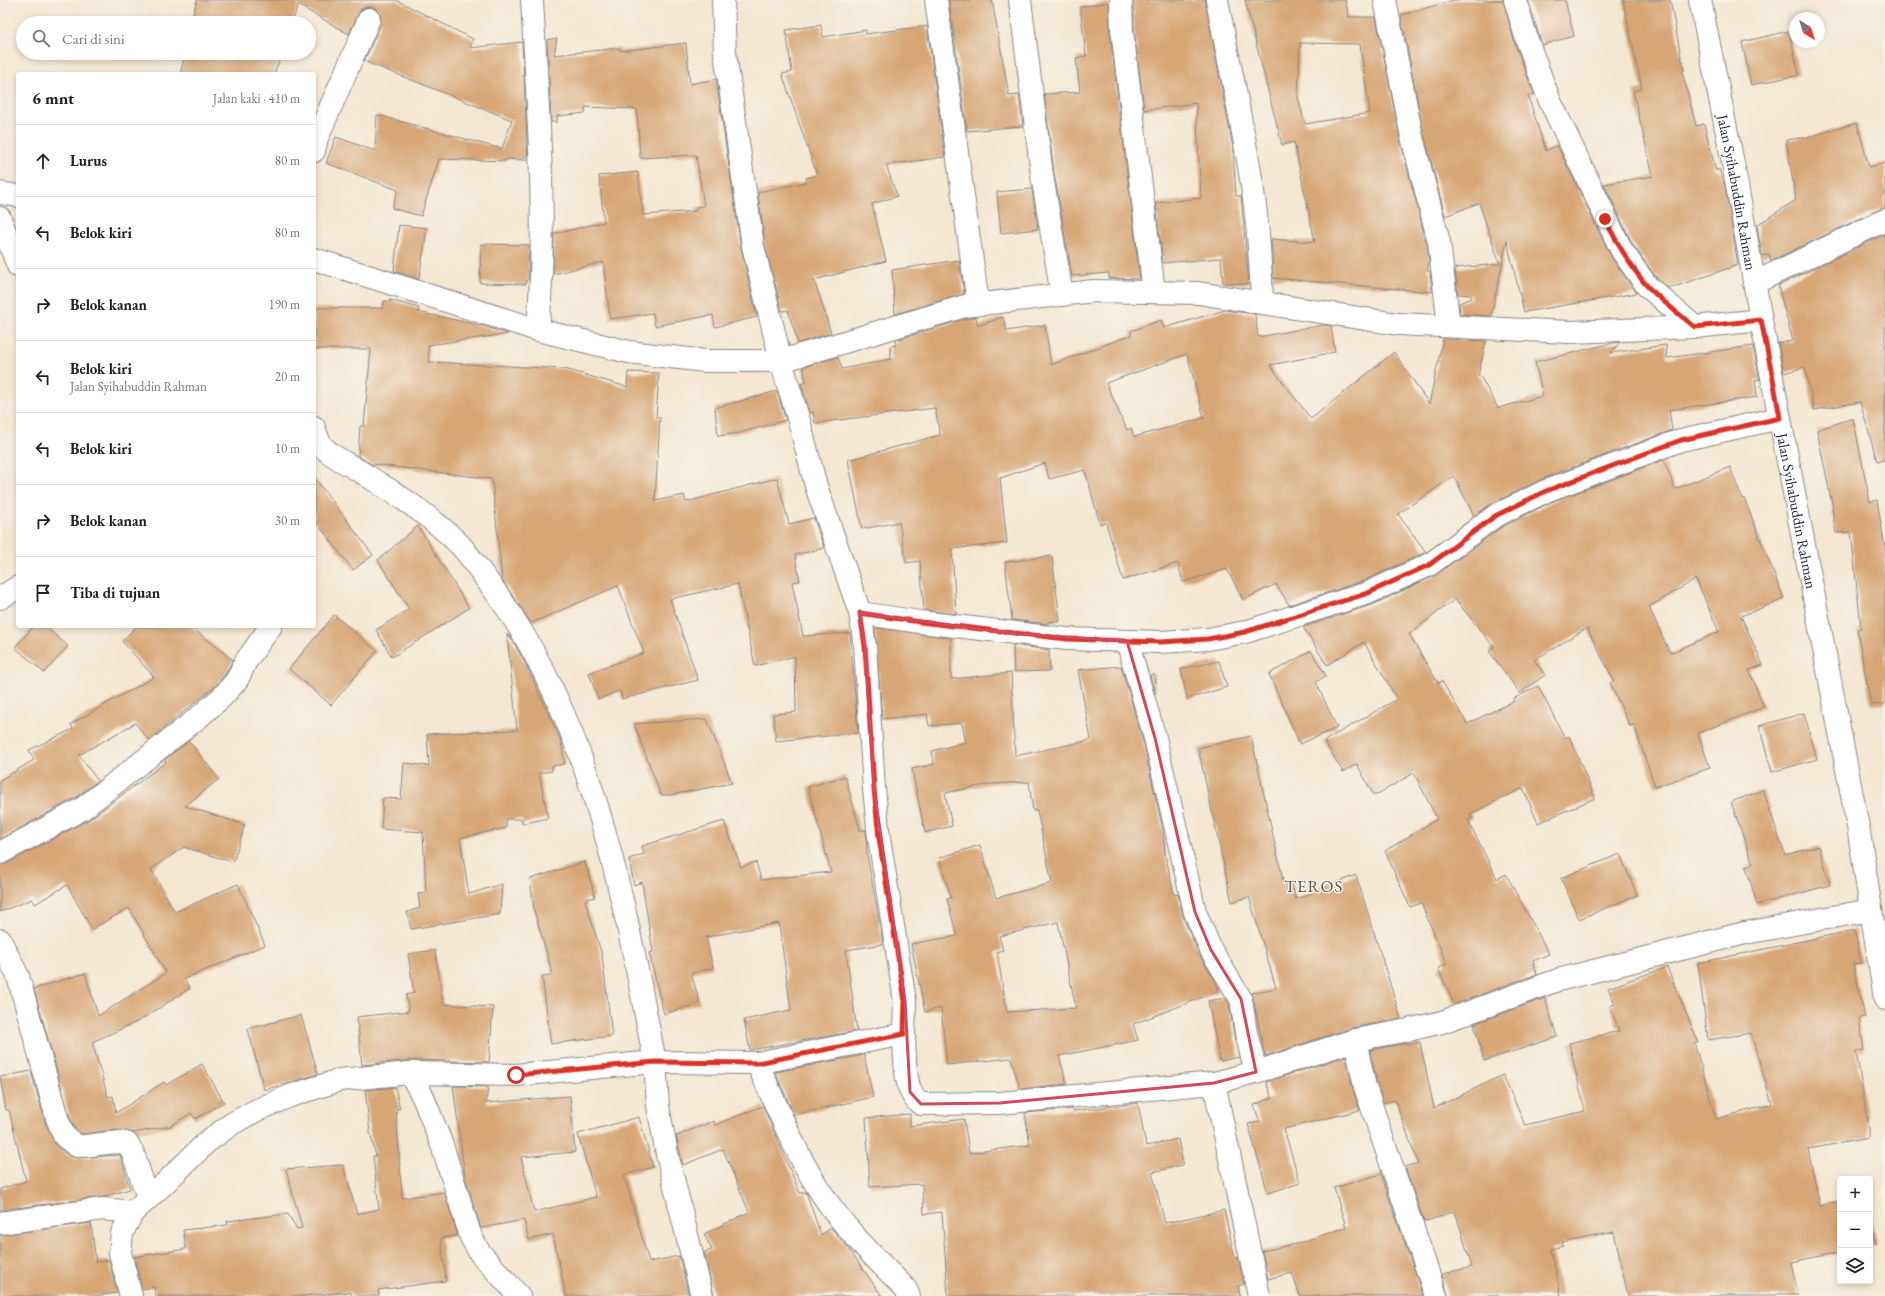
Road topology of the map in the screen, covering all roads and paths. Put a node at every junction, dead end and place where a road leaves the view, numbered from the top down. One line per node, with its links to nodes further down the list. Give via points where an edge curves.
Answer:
1 (532, 0): 26 (street, via 543,205)
2 (723, 0): 27 (street, via 725,53 753,246)
3 (936, 0): 22 (street)
4 (1020, 0): 20 (street, via 1042,175)
5 (1121, 0): 19 (street, via 1122,30)
6 (1217, 0): 21 (street, via 1255,206)
7 (1385, 0): 24 (street, via 1412,137 1439,242)
8 (1515, 0): 25 (street, via 1527,40 1550,99 1622,251 1648,286)
9 (1700, 0): 18 (street, Jalan Syihabuddin Rahman)
10 (369, 19): 11 (street)
11 (316, 142)
12 (0, 193): 13 (street)
13 (16, 196)
14 (0, 218): 17 (street)
15 (1885, 220): 18 (street)
16 (316, 260): 26 (street)
17 (16, 261)
18 (1754, 283): 23 (street, Jalan Syihabuddin Rahman)
19 (1154, 292): 20 (street, via 1093,291); 21 (street, via 1198,293)
20 (1062, 295): 22 (street)
21 (1262, 303): 24 (street, via 1398,324)
22 (978, 304): 27 (street)
23 (1761, 320): 25 (street); 28 (street, Jalan Syihabuddin Rahman)
24 (1449, 326): 25 (street, via 1570,332)
25 (1695, 327)
26 (538, 330): 27 (street, via 629,352 705,361)
27 (781, 361): 32 (street, via 816,486)
28 (1780, 418): 34 (street, via 1681,440 1546,491 1495,516 1429,565 1368,593 1245,632 1208,639); 36 (street, Jalan Syihabuddin Rahman, via 1859,832)
29 (316, 432): 41 (street, via 328,452 346,461 418,509 461,546 502,600 526,639 551,687 595,798 622,898)
30 (16, 588): 31 (street)
31 (0, 598)
32 (860, 613): 34 (street, via 1018,634); 39 (street, via 865,646 879,838 905,1001)
33 (271, 628): 35 (street, via 246,661 237,680 199,717 82,809)
34 (1127, 641): 43 (street, via 1155,738 1195,912 1211,950 1241,999)
35 (0, 853)
36 (1871, 910): 38 (street, Jalan Syihabuddin Rahman); 40 (street, via 1745,933 1673,951 1558,980 1442,1022)
37 (0, 940): 46 (street, via 18,976 64,1136 77,1146 119,1141 128,1144 133,1153)
38 (1885, 999)
39 (904, 1034): 42 (street); 45 (street, via 910,1092 914,1101 921,1104 1000,1103)
40 (1355, 1040): 43 (street); 53 (street, via 1365,1087)
41 (655, 1062): 42 (street); 44 (street, via 516,1075); 50 (street, via 658,1106 667,1154)
42 (757, 1063): 51 (street, via 804,1164 824,1198 861,1244 905,1288)
43 (1256, 1072): 45 (street)
44 (410, 1073): 46 (street, via 340,1080 257,1110 208,1141); 49 (street, via 423,1097 442,1145 471,1237 480,1253)
45 (1214, 1082): 52 (street)
46 (140, 1205): 47 (street); 48 (street, via 122,1233 120,1253)
47 (0, 1223)
48 (131, 1296)
49 (519, 1296)
50 (702, 1296)
51 (909, 1296)
52 (1259, 1296)
53 (1436, 1296)

